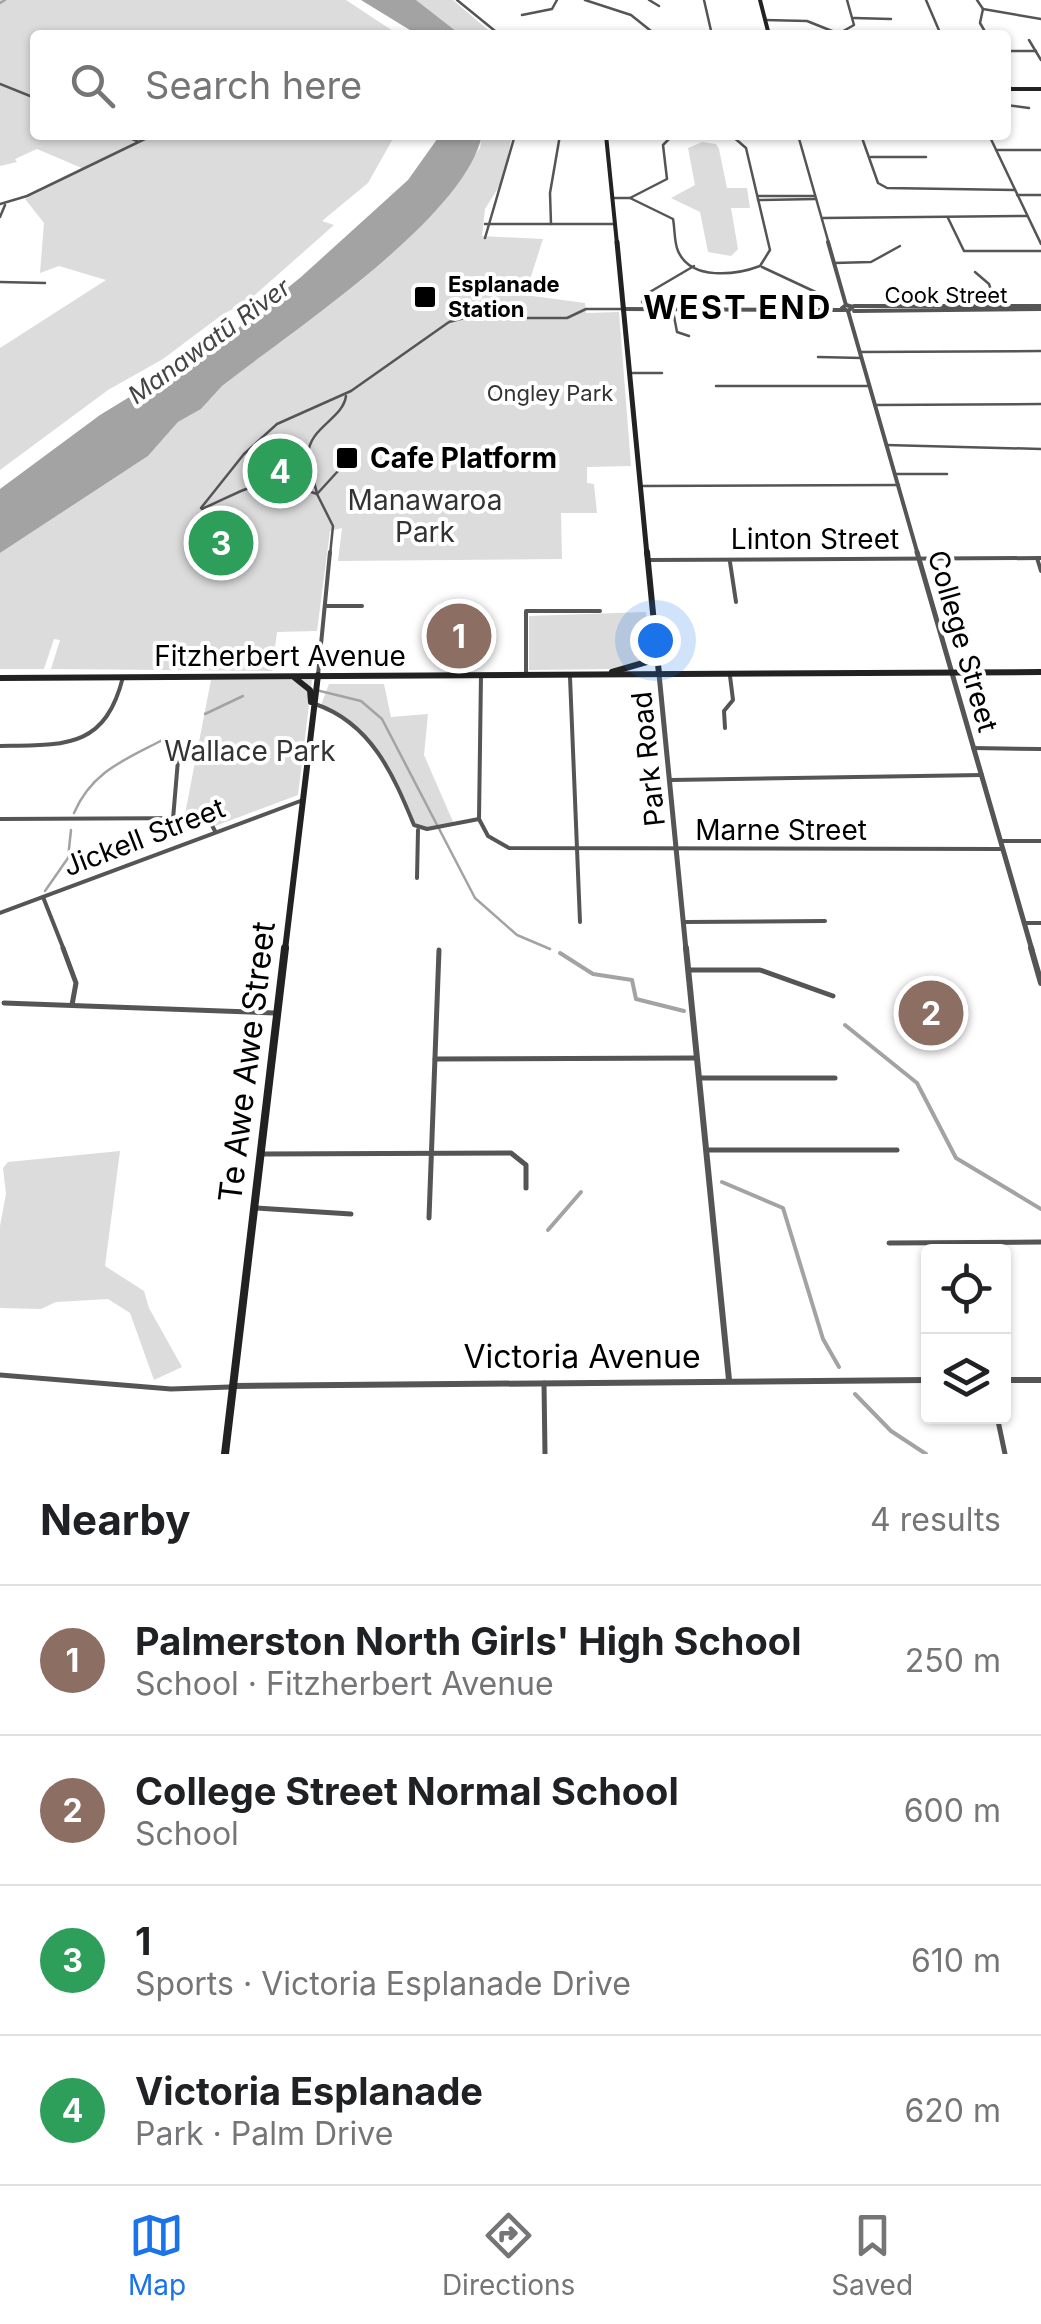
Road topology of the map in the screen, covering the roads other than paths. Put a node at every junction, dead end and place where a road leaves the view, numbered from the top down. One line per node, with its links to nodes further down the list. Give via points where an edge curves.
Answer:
1 (457, 0): 18 (street)
2 (557, 0): 13 (street, via 548,11)
3 (585, 0): 10 (street)
4 (650, 0): 11 (street)
5 (704, 0): 20 (street)
6 (760, 0): 17 (main road)
7 (847, 0): 14 (street)
8 (926, 0): 24 (street)
9 (978, 0): 12 (street)
10 (598, 1): 19 (street)
11 (659, 6)
12 (982, 9): 16 (street); 25 (street)
13 (522, 14)
14 (854, 18): 15 (street); 23 (street)
15 (891, 18)
16 (1041, 19)
17 (765, 20): 21 (main road); 22 (street, via 807,21)
18 (494, 30)
19 (649, 30)
20 (711, 30)
21 (768, 30)
22 (830, 30)
23 (847, 30)
24 (940, 30)
25 (984, 30)
26 (1029, 40): 28 (street)
27 (1011, 51): 28 (street)
28 (1036, 51): 29 (street)
29 (1041, 60)
30 (0, 84): 33 (street)
31 (1011, 89): 32 (main road)
32 (1041, 89)
33 (30, 96)
34 (1011, 105): 35 (street)
35 (1029, 108)
36 (134, 140): 46 (street)
37 (142, 140): 46 (street)
38 (513, 140): 62 (street, via 506,180)
39 (560, 140): 63 (street)
40 (606, 140): 53 (main road, Park Road)
41 (668, 140): 54 (street, via 663,146 667,178)
42 (737, 140): 55 (street, via 746,148)
43 (799, 140): 56 (street, College Street)
44 (863, 140): 49 (street)
45 (991, 140): 47 (street)
46 (138, 142): 57 (street)
47 (996, 150): 48 (street); 51 (street)
48 (1041, 150)
49 (870, 157): 50 (street); 51 (street, via 886,188)
50 (926, 157)
51 (1016, 192): 52 (street); 60 (street)
52 (1041, 195)
53 (612, 198): 54 (street); 64 (main road, Park Road)
54 (630, 198): 70 (street, via 672,218 678,252)
55 (758, 198): 56 (street); 71 (street, via 770,250)
56 (816, 198): 61 (street, College Street)
57 (2, 204): 59 (street)
58 (947, 215): 60 (street); 61 (street); 68 (street, via 963,251)
59 (0, 216)
60 (1028, 216): 66 (street)
61 (822, 218): 69 (street, College Street)
62 (486, 224): 63 (street); 65 (street)
63 (550, 224): 64 (street)
64 (614, 224): 79 (main road, Park Road)
65 (485, 238)
66 (1041, 244)
67 (900, 246): 69 (street, via 871,262)
68 (1041, 251)
69 (834, 262): 77 (street, College Street)
70 (694, 266): 71 (street, via 732,273); 80 (street, via 643,296)
71 (760, 266): 76 (street, via 825,296)
72 (975, 272): 75 (street)
73 (0, 282): 74 (street)
74 (45, 283)
75 (998, 307): 77 (street, Cook Street); 78 (street, Cook Street)
76 (823, 308): 77 (street, Cook Street); 81 (street, Cook Street)
77 (847, 308): 85 (street, College Street)
78 (1041, 308)
79 (623, 309): 80 (street, Cook Street); 87 (main road, Park Road); 91 (street, via 586,309 567,318 455,320)
80 (651, 309): 81 (street, Cook Street); 82 (street, Cook Street)
81 (735, 309): 82 (street, Cook Street)
82 (673, 310): 83 (street, via 676,330)
83 (689, 336)
84 (1041, 351): 85 (street)
85 (861, 355): 86 (street); 90 (street, College Street)
86 (818, 357)
87 (631, 373): 88 (street); 100 (main road, Park Road)
88 (662, 373)
89 (716, 386): 90 (street)
90 (870, 386): 93 (street, College Street)
91 (346, 394): 101 (street, via 346,404 312,437 308,462); 101 (street, via 277,424 200,508 266,481)
92 (1041, 404): 93 (street)
93 (875, 405): 94 (street, College Street)
94 (886, 445): 95 (street); 97 (street, College Street)
95 (1041, 449)
96 (352, 468): 101 (street, via 338,471)
97 (895, 474): 98 (street); 99 (street, College Street)
98 (947, 474)
99 (898, 485): 100 (street); 104 (street, College Street)
100 (642, 486): 105 (main road, Park Road)
101 (317, 494): 102 (street)
102 (332, 526): 109 (street)
103 (1039, 558): 104 (street, Linton Street); 107 (street)
104 (919, 559): 106 (street, Linton Street); 114 (street, College Street)
105 (648, 560): 106 (street, Linton Street); 112 (main road, Park Road)
106 (730, 560): 108 (street)
107 (1041, 570)
108 (736, 602)
109 (326, 606): 110 (street); 122 (street)
110 (362, 606)
111 (600, 611): 118 (street, via 526,611)
112 (658, 658): 115 (main road, Park Road); 120 (main road)
113 (1041, 672): 114 (main road, Fitzherbert Avenue)
114 (952, 673): 116 (main road, Fitzherbert Avenue); 129 (street, College Street)
115 (659, 674): 116 (main road, Fitzherbert Avenue); 120 (main road, Fitzherbert Avenue); 133 (street, Park Road)
116 (730, 674): 127 (street, via 733,700 724,711)
117 (481, 675): 118 (main road, Fitzherbert Avenue); 122 (main road, Fitzherbert Avenue); 136 (street)
118 (526, 675): 119 (main road, Fitzherbert Avenue)
119 (570, 675): 120 (main road, Fitzherbert Avenue); 143 (street)
120 (602, 675)
121 (290, 676): 122 (main road, Fitzherbert Avenue); 123 (main road, Fitzherbert Avenue); 126 (main road, via 310,690)
122 (318, 676): 125 (main road, Te Awe Awe Street)
123 (123, 677): 124 (main road, Fitzherbert Avenue); 128 (street, via 114,709 82,736)
124 (0, 678)
125 (315, 704): 126 (main road, Te Awe Awe Street); 138 (street, via 348,718 363,733)
126 (312, 723): 134 (main road, Te Awe Awe Street)
127 (725, 728)
128 (0, 746)
129 (973, 748): 130 (street); 132 (street, College Street)
130 (1041, 749)
131 (178, 760): 135 (street)
132 (982, 776): 133 (street); 141 (street, College Street)
133 (670, 780): 142 (street, Park Road)
134 (303, 800): 139 (street, Jickell Street); 158 (main road, Te Awe Awe Street)
135 (172, 819): 137 (street); 139 (street, via 206,819)
136 (479, 819): 138 (street); 143 (street, Marne Street, via 488,836 509,848)
137 (0, 820)
138 (419, 828): 144 (street)
139 (215, 831): 145 (street, Jickell Street)
140 (1041, 841): 141 (street, Marne Street)
141 (1001, 845): 142 (street, Marne Street); 150 (street, College Street)
142 (677, 850): 143 (street, Marne Street); 149 (street, Park Road)
143 (577, 851): 148 (street)
144 (418, 878)
145 (43, 897): 146 (street, Jickell Street); 157 (street, via 76,983)
146 (0, 913)
147 (825, 921): 149 (street)
148 (580, 922)
149 (684, 922): 153 (street, Park Road)
150 (1024, 923): 151 (street); 154 (street, College Street)
151 (1041, 923)
152 (439, 950): 160 (street)
153 (689, 970): 155 (street, via 760,970); 159 (street, Park Road)
154 (1041, 982)
155 (833, 996)
156 (4, 1003): 157 (street)
157 (72, 1006): 158 (street)
158 (278, 1013): 166 (main road, Te Awe Awe Street)
159 (698, 1058): 160 (street); 161 (street, Park Road)
160 (435, 1059): 165 (street)
161 (700, 1078): 162 (street); 163 (street, Park Road)
162 (835, 1078)
163 (706, 1150): 164 (street); 174 (street, Park Road)
164 (897, 1150)
165 (431, 1153): 166 (street); 167 (street, via 517,1154 526,1165); 170 (street)
166 (262, 1154): 168 (main road, Te Awe Awe Street)
167 (526, 1188)
168 (255, 1208): 169 (street); 179 (main road, Te Awe Awe Street)
169 (351, 1214)
170 (428, 1218)
171 (1041, 1242): 172 (street)
172 (889, 1243)
173 (0, 1375): 179 (street, via 171,1389)
174 (730, 1380): 175 (street, Victoria Avenue); 178 (street, Victoria Avenue)
175 (921, 1380)
176 (1011, 1380): 177 (street)
177 (1041, 1380)
178 (544, 1383): 179 (street, Victoria Avenue); 182 (street)
179 (235, 1386): 181 (main road, Te Awe Awe Street)
180 (999, 1424): 183 (street)
181 (225, 1454)
182 (545, 1454)
183 (1005, 1454)

